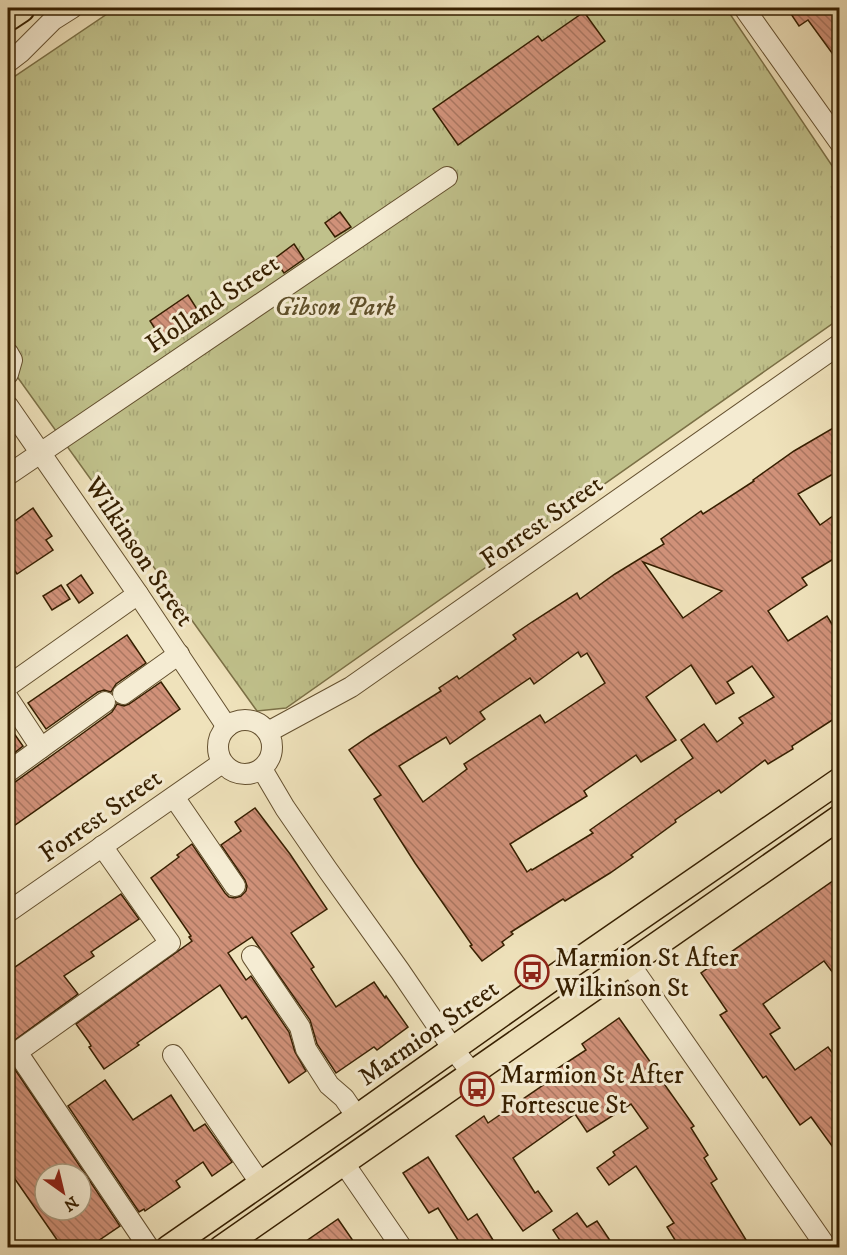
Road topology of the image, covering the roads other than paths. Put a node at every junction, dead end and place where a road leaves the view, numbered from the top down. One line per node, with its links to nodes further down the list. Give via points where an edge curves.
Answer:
1 (20, 8): 4 (highway)
2 (72, 8): 5 (street, via 53,20)
3 (744, 8): 6 (street)
4 (8, 16)
5 (8, 62)
6 (840, 143)
7 (447, 177): 12 (street, Holland Street)
8 (840, 344): 19 (street, Forrest Street, via 351,687)
9 (8, 353): 10 (street, via 12,360)
10 (8, 374)
11 (8, 406): 12 (street, Wilkinson Street)
12 (39, 452): 13 (street, Holland Street); 14 (street, Wilkinson Street)
13 (8, 475)
14 (138, 594): 15 (street, Wilkinson Street); 16 (street)
15 (178, 654): 18 (street, Wilkinson Street); 20 (street)
16 (8, 686)
17 (8, 698): 20 (street)
18 (227, 727): 19 (street, via 247,720); 21 (street, via 218,745)
19 (268, 732): 22 (street, via 272,756)
20 (41, 748): 23 (street)
21 (222, 762): 22 (street, via 237,774); 25 (street, Forrest Street)
22 (262, 769): 32 (street, via 291,817)
23 (8, 772)
24 (840, 780): 32 (main road, Marmion Street)
25 (174, 797): 27 (street, Forrest Street); 28 (street)
26 (840, 817): 31 (main road)
27 (102, 846): 29 (street, Forrest Street); 33 (street, via 170,943)
28 (235, 886)
29 (8, 912)
30 (252, 956): 36 (street, via 300,1027 306,1049)
31 (629, 963): 35 (main road); 43 (street)
32 (453, 1049): 35 (street); 36 (main road, Marmion Street)
33 (12, 1055): 39 (street)
34 (173, 1055): 38 (street)
35 (472, 1073): 37 (main road)
36 (357, 1117): 38 (main road, Marmion Street)
37 (343, 1162): 41 (main road); 42 (street)
38 (261, 1184): 40 (main road, Marmion Street)
39 (149, 1248)
40 (168, 1248)
41 (221, 1248)
42 (402, 1248)
43 (827, 1248)

